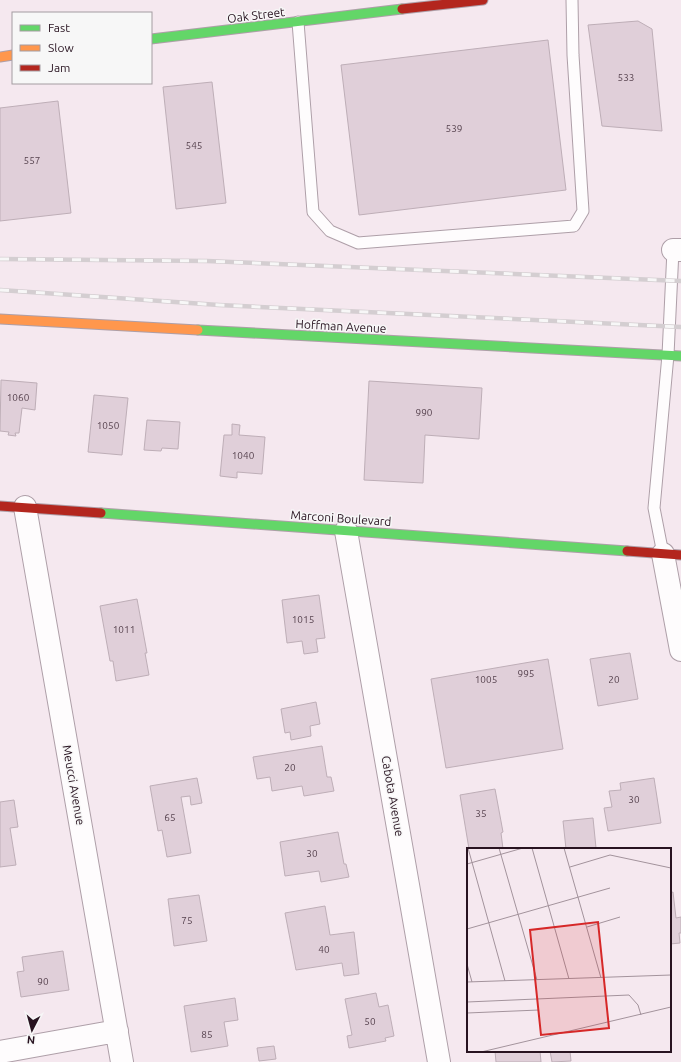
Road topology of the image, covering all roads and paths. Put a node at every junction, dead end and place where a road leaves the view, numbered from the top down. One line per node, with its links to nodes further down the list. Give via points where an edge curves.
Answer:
1 (483, 0): 3 (street, Oak Street)
2 (572, 0): 3 (lane, via 582,211 574,226 551,228 358,243 330,231 313,212)
3 (298, 22): 4 (street, Oak Street)
4 (152, 39)
5 (12, 55): 6 (street)
6 (0, 57)
7 (677, 250): 9 (lane)
8 (0, 319): 9 (street, Hoffman Avenue)
9 (668, 355): 10 (street, Hoffman Avenue); 14 (lane, via 654,508)
10 (681, 356)
11 (0, 506): 12 (street, Marconi Boulevard)
12 (25, 508): 13 (street, Marconi Boulevard); 16 (street, Meucci Avenue)
13 (346, 531): 14 (street, Marconi Boulevard); 19 (street, Cabota Avenue)
14 (672, 554): 15 (street)
15 (681, 650)
16 (117, 1031): 17 (street); 18 (street, Meucci Avenue)
17 (0, 1052)
18 (122, 1062)
19 (439, 1062)

